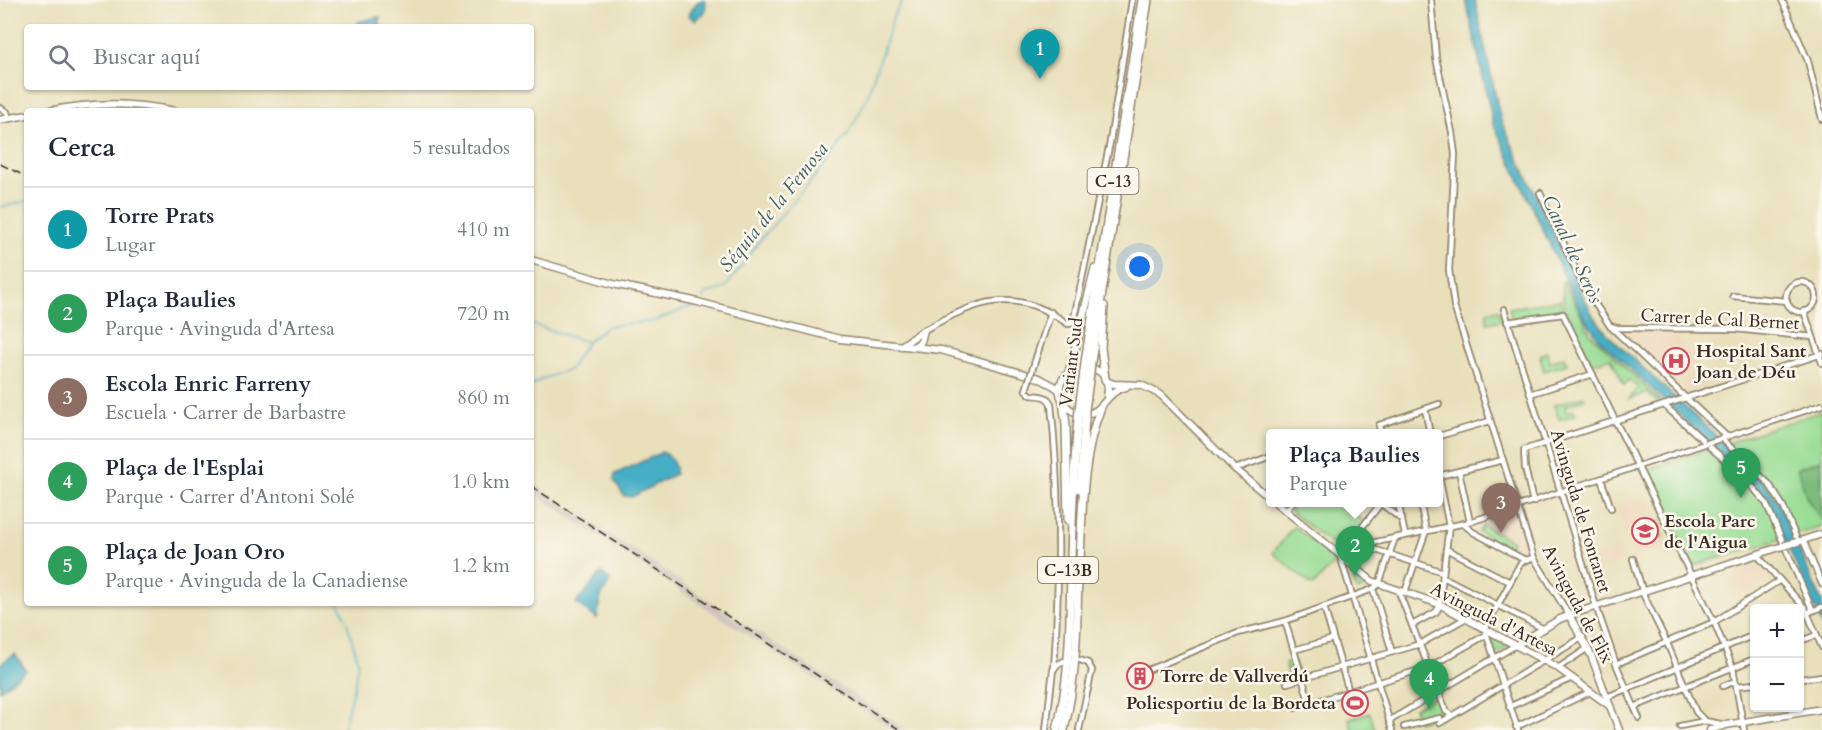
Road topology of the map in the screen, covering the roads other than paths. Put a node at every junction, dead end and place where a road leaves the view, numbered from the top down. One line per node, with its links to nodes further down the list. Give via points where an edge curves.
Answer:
1 (1132, 0): 24 (street, via 1119,95 1076,316 1070,324)
2 (1142, 0): 13 (highway, Variant Sud / C-13)
3 (1148, 0): 15 (highway, C-13)
4 (1431, 0): 57 (street, Avinguda de Flix, via 1436,58 1455,154 1449,280)
5 (1782, 0): 11 (street, via 1808,61)
6 (0, 108): 10 (street)
7 (67, 108): 8 (main road, via 117,103)
8 (158, 108)
9 (24, 116): 10 (main road)
10 (9, 118): 12 (main road)
11 (1822, 119)
12 (0, 120)
13 (1116, 164): 36 (highway, Variant Sud / C-13); 39 (highway, via 1089,296)
14 (1540, 193): 26 (street, via 1585,289)
15 (1117, 197): 36 (highway, Variant Sud / C-13); 41 (highway, via 1101,337)
16 (534, 261): 32 (main road, via 840,339)
17 (1815, 292): 19 (street); 20 (street, via 1809,284 1795,284 1788,291); 21 (street)
18 (1733, 296): 20 (street)
19 (1822, 299): 21 (street)
20 (1787, 301): 23 (street, via 1793,309)
21 (1814, 304): 23 (street)
22 (1504, 309): 25 (street, Avinguda de Fontanet)
23 (1804, 311): 29 (street)
24 (1051, 312): 28 (street, via 1020,302 983,303); 155 (street, bridge, via 1026,390 1030,395 1044,396 1051,404 1057,486)
25 (1508, 322): 38 (street, via 1563,314); 45 (street, Avinguda de Fontanet)
26 (1610, 326): 27 (street, Carrer de Cal Bernet); 31 (street)
27 (1626, 328): 29 (street, Carrer de Cal Bernet, via 1735,329); 31 (street, Carrer de Cal Bernet)
28 (924, 330): 30 (main road)
29 (1813, 337): 35 (street)
30 (917, 339): 32 (main road); 33 (main road); 34 (main road)
31 (1623, 340): 48 (street)
32 (900, 346): 33 (main road)
33 (915, 347): 34 (main road)
34 (935, 349): 40 (main road)
35 (1821, 354): 37 (street); 48 (street)
36 (1088, 362): 55 (highway, Variant Sud / C-13, bridge)
37 (1822, 363)
38 (1593, 374): 45 (street); 56 (street)
39 (1067, 375): 40 (main road, via 1055,380); 41 (main road, via 1077,368 1090,368); 44 (main road)
40 (1039, 378): 44 (main road)
41 (1105, 380): 42 (main road); 47 (main road)
42 (1146, 387): 43 (main road); 46 (main road)
43 (1124, 388): 46 (main road, via 1142,389); 47 (main road)
44 (1061, 392): 49 (main road)
45 (1530, 394): 62 (street, Avinguda de Fontanet)
46 (1162, 397): 66 (main road)
47 (1107, 398): 53 (main road)
48 (1686, 398): 51 (street); 61 (street)
49 (1063, 400): 53 (main road, via 1069,409 1082,414); 133 (highway, C-13B)
50 (1439, 404): 54 (street)
51 (1664, 405): 56 (street); 63 (street)
52 (1822, 405): 61 (street)
53 (1101, 407): 104 (highway, C-13B, via 1086,473)
54 (1425, 409): 58 (street, via 1379,425); 59 (street)
55 (1081, 419): 104 (highway, Variant Sud / C-13); 133 (highway, Variant Sud / C-13, via 1072,508)
56 (1615, 420): 62 (street); 67 (street)
57 (1490, 421): 60 (street); 65 (street, Avinguda de Flix)
58 (1380, 429)
59 (1429, 429)
60 (1443, 435)
61 (1724, 437): 63 (street); 92 (street, via 1769,484 1784,506)
62 (1546, 443): 71 (street, Avinguda de Fontanet); 74 (street, via 1524,450)
63 (1706, 443): 67 (street); 120 (street, via 1766,503)
64 (1266, 457): 66 (street)
65 (1503, 460): 68 (street); 81 (street, Avinguda de Flix)
66 (1233, 467): 72 (main road)
67 (1638, 467): 70 (street); 107 (street)
68 (1459, 471): 69 (street); 85 (street)
69 (1443, 475)
70 (1601, 479): 71 (street); 82 (street)
71 (1562, 492): 74 (street); 117 (street, Avinguda de Fontanet)
72 (1266, 495)
73 (1443, 496): 87 (street)
74 (1533, 502): 81 (street)
75 (1281, 507): 83 (main road, Avinguda d'Artesa)
76 (1289, 507): 83 (street)
77 (1378, 507): 93 (street)
78 (1386, 507): 84 (street)
79 (1399, 507): 84 (street)
80 (1421, 507): 88 (street)
81 (1518, 507): 85 (street); 99 (street, Avinguda de Flix)
82 (1611, 508)
83 (1286, 511): 97 (main road, Avinguda d'Artesa)
84 (1402, 520): 90 (street)
85 (1470, 522): 86 (street)
86 (1463, 524): 87 (street); 101 (street)
87 (1449, 526): 88 (street); 95 (street)
88 (1426, 531): 90 (street); 102 (street)
89 (1822, 534): 92 (main road)
90 (1405, 535): 91 (street)
91 (1395, 538): 94 (street); 96 (street)
92 (1799, 541): 98 (main road, bridge); 110 (street)
93 (1352, 542): 94 (street); 97 (street)
94 (1362, 545): 96 (street)
95 (1446, 549): 106 (street); 109 (street)
96 (1389, 554): 102 (street); 111 (street)
97 (1340, 555): 103 (main road, Avinguda d'Artesa); 105 (street)
98 (1757, 555): 107 (main road); 108 (street)
99 (1534, 558): 101 (street); 122 (street, Avinguda de Flix)
100 (1633, 559): 113 (street)
101 (1525, 560): 109 (street)
102 (1415, 562): 106 (street); 112 (street)
103 (1350, 564): 105 (street); 111 (main road, Avinguda d'Artesa)
104 (1078, 570): 193 (highway, C-13, via 1076,657)
105 (1345, 570): 114 (street)
106 (1443, 574): 115 (street); 116 (street)
107 (1691, 576): 113 (main road); 125 (street)
108 (1780, 580): 120 (street); 125 (street)
109 (1510, 582): 116 (street)
110 (1822, 584)
111 (1376, 587): 112 (main road, Avinguda d'Artesa); 114 (street); 142 (street)
112 (1402, 591): 115 (main road, Avinguda d'Artesa); 126 (street)
113 (1643, 591): 117 (main road); 135 (street)
114 (1353, 597): 119 (street); 143 (street)
115 (1439, 604): 123 (main road, Avinguda d'Artesa); 126 (street, via 1436,612)
116 (1497, 605): 127 (street); 128 (street)
117 (1596, 606): 122 (main road); 149 (street, Avinguda de Fontanet)
118 (1822, 607): 120 (street)
119 (1324, 608): 124 (street); 132 (street)
120 (1812, 611): 121 (street); 129 (street)
121 (1804, 614)
122 (1569, 615): 127 (main road); 130 (main road, Avinguda de Flix)
123 (1466, 618): 128 (main road, Avinguda d'Artesa); 136 (street)
124 (1285, 621): 141 (street); 156 (street, via 1238,633)
125 (1714, 622): 135 (street); 138 (street)
126 (1412, 625): 136 (street)
127 (1544, 629): 137 (main road)
128 (1486, 631): 137 (main road, Avinguda d'Artesa); 144 (street); 152 (street)
129 (1817, 635): 134 (street); 139 (street)
130 (1582, 637): 140 (main road, Avinguda de Flix); 146 (street)
131 (1750, 637): 138 (street)
132 (1333, 639): 141 (street); 150 (street)
133 (1070, 640): 192 (highway, Variant Sud / C-13)
134 (1804, 640)
135 (1667, 643): 149 (street); 151 (street)
136 (1420, 644): 142 (street); 152 (street)
137 (1516, 645): 144 (street); 146 (main road, Avinguda d'Artesa)
138 (1724, 647): 151 (street); 154 (street)
139 (1822, 647)
140 (1588, 648): 153 (street); 172 (main road, Avinguda de Flix)
141 (1294, 650): 160 (street)
142 (1392, 652): 143 (street)
143 (1371, 659): 150 (street); 162 (street)
144 (1494, 659): 163 (street); 170 (street)
145 (1080, 660): 194 (street, via 1088,663 1092,672)
146 (1543, 660): 153 (main road, Avinguda d'Artesa); 163 (street)
147 (1064, 661): 155 (street)
148 (1750, 661): 154 (street)
149 (1616, 664): 168 (street, Avinguda de Fontanet)
150 (1342, 667): 160 (street); 169 (street)
151 (1677, 667): 167 (street); 168 (street)
152 (1429, 668): 162 (street); 170 (street)
153 (1558, 668): 158 (main road, Avinguda d'Artesa)
154 (1733, 668): 164 (street); 167 (street)
155 (1054, 669): 191 (street)
156 (1143, 672)
157 (1822, 676): 159 (street)
158 (1572, 678): 171 (main road, Avinguda d'Artesa); 177 (street)
159 (1804, 678)
160 (1303, 679): 161 (street); 173 (street)
161 (1287, 684)
162 (1378, 684): 169 (street); 183 (street)
163 (1502, 684): 177 (street); 181 (street)
164 (1735, 684): 165 (street); 166 (street); 186 (street)
165 (1750, 684)
166 (1723, 686)
167 (1686, 687): 175 (street); 185 (street, via 1697,714)
168 (1626, 688): 172 (street); 175 (street, Avinguda de Fontanet)
169 (1349, 692): 173 (street)
170 (1438, 692): 179 (street); 180 (street)
171 (1590, 692): 174 (main road, Avinguda d'Artesa); 189 (street)
172 (1606, 696): 174 (main road, Avinguda de Flix)
173 (1310, 704): 176 (street)
174 (1610, 706): 197 (main road, Avinguda de Flix)
175 (1634, 707): 182 (street, Avinguda de Fontanet)
176 (1295, 708)
177 (1509, 708): 189 (street)
178 (1822, 709): 186 (main road)
179 (1446, 711): 181 (street); 184 (street)
180 (1400, 714): 183 (street); 190 (street)
181 (1451, 716): 184 (street)
182 (1639, 718)
183 (1389, 721): 195 (street)
184 (1440, 721): 190 (street); 196 (street)
185 (1705, 721): 187 (street); 188 (street)
186 (1743, 722): 187 (main road); 199 (street)
187 (1726, 725): 198 (main road)
188 (1680, 726)
189 (1517, 728)
190 (1404, 729)
191 (1046, 730)
192 (1057, 730)
193 (1064, 730)
194 (1079, 730)
195 (1392, 730)
196 (1442, 730)
197 (1619, 730)
198 (1710, 730)
199 (1744, 730)

